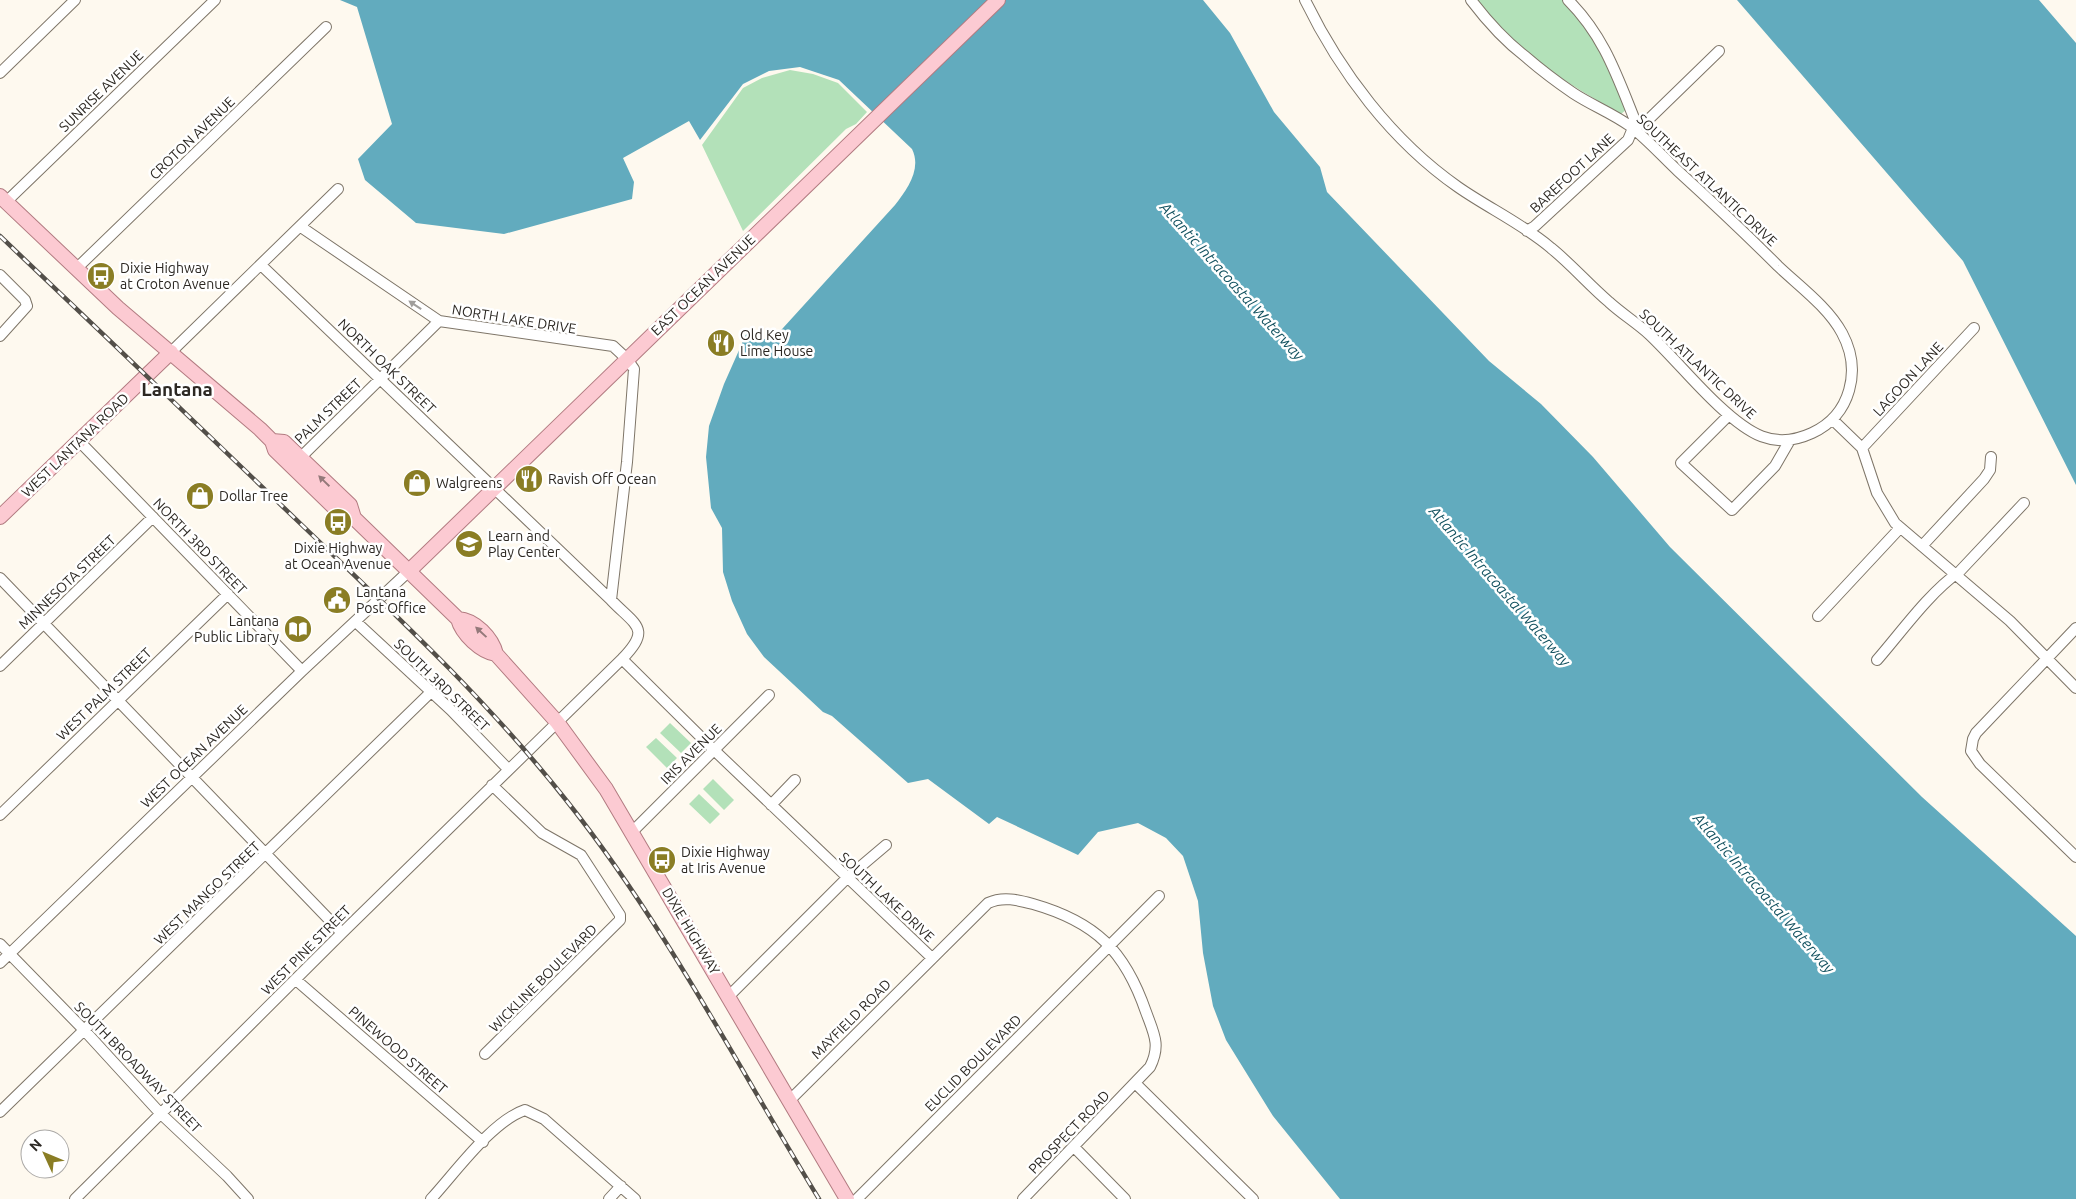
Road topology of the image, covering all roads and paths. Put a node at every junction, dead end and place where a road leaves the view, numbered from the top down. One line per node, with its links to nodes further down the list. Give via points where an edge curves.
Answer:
1 (75, 0): 9 (street)
2 (215, 0): 12 (street, SUNRISE AVENUE)
3 (998, 0): 22 (main road, EAST OCEAN AVENUE)
4 (1305, 0): 14 (street, SOUTH ATLANTIC DRIVE, via 1352,79 1400,137 1446,178)
5 (1471, 0): 10 (street, SOUTHEAST ATLANTIC DRIVE, via 1526,58 1574,93)
6 (1568, 0): 10 (street, via 1584,17 1607,52 1634,118)
7 (326, 27): 16 (street, CROTON AVENUE)
8 (1718, 51): 10 (street, BAREFOOT LANE, via 1648,119)
9 (0, 73)
10 (1633, 128): 14 (street, BAREFOOT LANE, via 1628,140); 25 (street, SOUTHEAST ATLANTIC DRIVE, via 1836,324 1848,346 1852,371 1848,396)
11 (338, 188): 13 (street)
12 (3, 199): 16 (main road, DIXIE HIGHWAY)
13 (301, 227): 15 (street); 18 (street, NORTH LAKE DRIVE, one-way to 13)
14 (1527, 231): 24 (street, SOUTH ATLANTIC DRIVE, via 1551,247 1609,303 1648,333)
15 (261, 265): 21 (street); 23 (street, NORTH OAK STREET)
16 (76, 269): 21 (main road, DIXIE HIGHWAY)
17 (0, 275): 20 (street, via 27,306)
18 (439, 321): 22 (street, NORTH LAKE DRIVE, via 613,346); 23 (street, PALM STREET)
19 (1974, 328): 29 (street, LAGOON LANE)
20 (0, 336)
21 (171, 352): 27 (main road, WEST LANTANA ROAD); 28 (main road, DIXIE HIGHWAY)
22 (627, 359): 32 (main road, EAST OCEAN AVENUE); 43 (street, via 634,369)
23 (381, 379): 31 (street, PALM STREET); 32 (street, NORTH OAK STREET)
24 (1729, 415): 26 (street, SOUTH ATLANTIC DRIVE, via 1763,438); 26 (street, via 1681,463 1732,510 1775,466)
25 (1833, 420): 26 (street, SOUTH ATLANTIC DRIVE, via 1810,434); 29 (street)
26 (1790, 440)
27 (79, 441): 34 (main road, WEST LANTANA ROAD); 35 (street, NORTH 3RD STREET)
28 (272, 441): 31 (main road, DIXIE HIGHWAY, via 284,442); 36 (main road, DIXIE HIGHWAY, via 275,450 342,515)
29 (1862, 448): 37 (street, via 1881,504)
30 (1991, 457): 38 (street, via 1990,470 1984,479)
31 (300, 458): 36 (main road, DIXIE HIGHWAY, one-way to 31, via 350,505)
32 (494, 488): 39 (main road, EAST OCEAN AVENUE); 43 (street, NORTH OAK STREET)
33 (2024, 503): 40 (street)
34 (0, 518)
35 (153, 518): 42 (street, NORTH 3RD STREET); 46 (street, MINNESOTA STREET)
36 (354, 518): 39 (main road, DIXIE HIGHWAY)
37 (1900, 528): 38 (street); 44 (street)
38 (1922, 546): 40 (street)
39 (409, 571): 45 (street, WEST OCEAN AVENUE); 57 (main road, DIXIE HIGHWAY, via 486,652 496,654)
40 (1954, 576): 49 (street, via 2010,622); 50 (street)
41 (0, 578): 46 (street)
42 (228, 594): 52 (street, NORTH 3RD STREET); 56 (street, WEST PALM STREET)
43 (611, 600): 48 (street, NORTH OAK STREET, via 637,626 640,636)
44 (1818, 616)
45 (356, 622): 52 (street, WEST OCEAN AVENUE); 54 (street, SOUTH 3RD STREET)
46 (44, 624): 51 (street, MINNESOTA STREET); 56 (street)
47 (2076, 628): 49 (street)
48 (622, 658): 57 (street, WEST PINE STREET); 58 (street, SOUTH LAKE DRIVE)
49 (2047, 658): 53 (street); 68 (street, via 1976,733 1971,751 1980,764)
50 (1877, 660)
51 (0, 666)
52 (302, 671): 60 (street, WEST OCEAN AVENUE)
53 (2076, 688)
54 (431, 692): 59 (street, SOUTH 3RD STREET); 67 (street, WEST MANGO STREET)
55 (769, 695): 58 (street, IRIS AVENUE)
56 (118, 700): 60 (street); 64 (street, WEST PALM STREET)
57 (557, 722): 59 (street, WEST PINE STREET); 65 (main road, DIXIE HIGHWAY, via 606,789)
58 (714, 750): 63 (street, SOUTH LAKE DRIVE); 65 (street, IRIS AVENUE)
59 (508, 769): 62 (street, WEST PINE STREET)
60 (192, 777): 67 (street); 74 (street, WEST OCEAN AVENUE)
61 (795, 780): 63 (street)
62 (492, 785): 71 (street, WEST PINE STREET); 80 (street, WICKLINE BOULEVARD, via 542,833 585,859 620,914 620,920)
63 (770, 805): 69 (street, SOUTH LAKE DRIVE)
64 (0, 814)
65 (632, 832): 78 (main road, DIXIE HIGHWAY)
66 (886, 845): 69 (street)
67 (266, 854): 71 (street); 79 (street, WEST MANGO STREET)
68 (2076, 857)
69 (847, 878): 75 (street, SOUTH LAKE DRIVE); 78 (street)
70 (1160, 896): 73 (street, EUCLID BOULEVARD)
71 (342, 933): 77 (street, WEST PINE STREET)
72 (0, 944): 74 (street, SOUTH BROADWAY STREET)
73 (1110, 946): 75 (street, SOUTH LAKE DRIVE, via 1082,923 1059,912 1020,900 995,899); 81 (street, SOUTH LAKE DRIVE, via 1136,983 1154,1034 1157,1053 1150,1067); 94 (street, EUCLID BOULEVARD)
74 (10, 954): 76 (street, WEST OCEAN AVENUE); 79 (street, SOUTH BROADWAY STREET)
75 (932, 958): 82 (street, MAYFIELD ROAD)
76 (0, 963)
77 (296, 980): 84 (street, WEST PINE STREET); 85 (street, PINEWOOD STREET)
78 (729, 996): 82 (main road, DIXIE HIGHWAY)
79 (84, 1030): 83 (street, WEST MANGO STREET); 84 (street, SOUTH BROADWAY STREET)
80 (485, 1054)
81 (1135, 1083): 86 (street, PROSPECT ROAD); 97 (street)
82 (790, 1100): 93 (main road, DIXIE HIGHWAY)
83 (0, 1112)
84 (160, 1113): 88 (street, WEST PINE STREET); 89 (street, SOUTH BROADWAY STREET)
85 (483, 1142): 87 (street, via 512,1114 525,1110 544,1120); 90 (street)
86 (1074, 1148): 95 (street, PROSPECT ROAD); 96 (street)
87 (621, 1186): 91 (street); 92 (street)
88 (75, 1199)
89 (248, 1199)
90 (431, 1199)
91 (609, 1199)
92 (635, 1199)
93 (848, 1199)
94 (857, 1199)
95 (1023, 1199)
96 (1125, 1199)
97 (1253, 1199)

